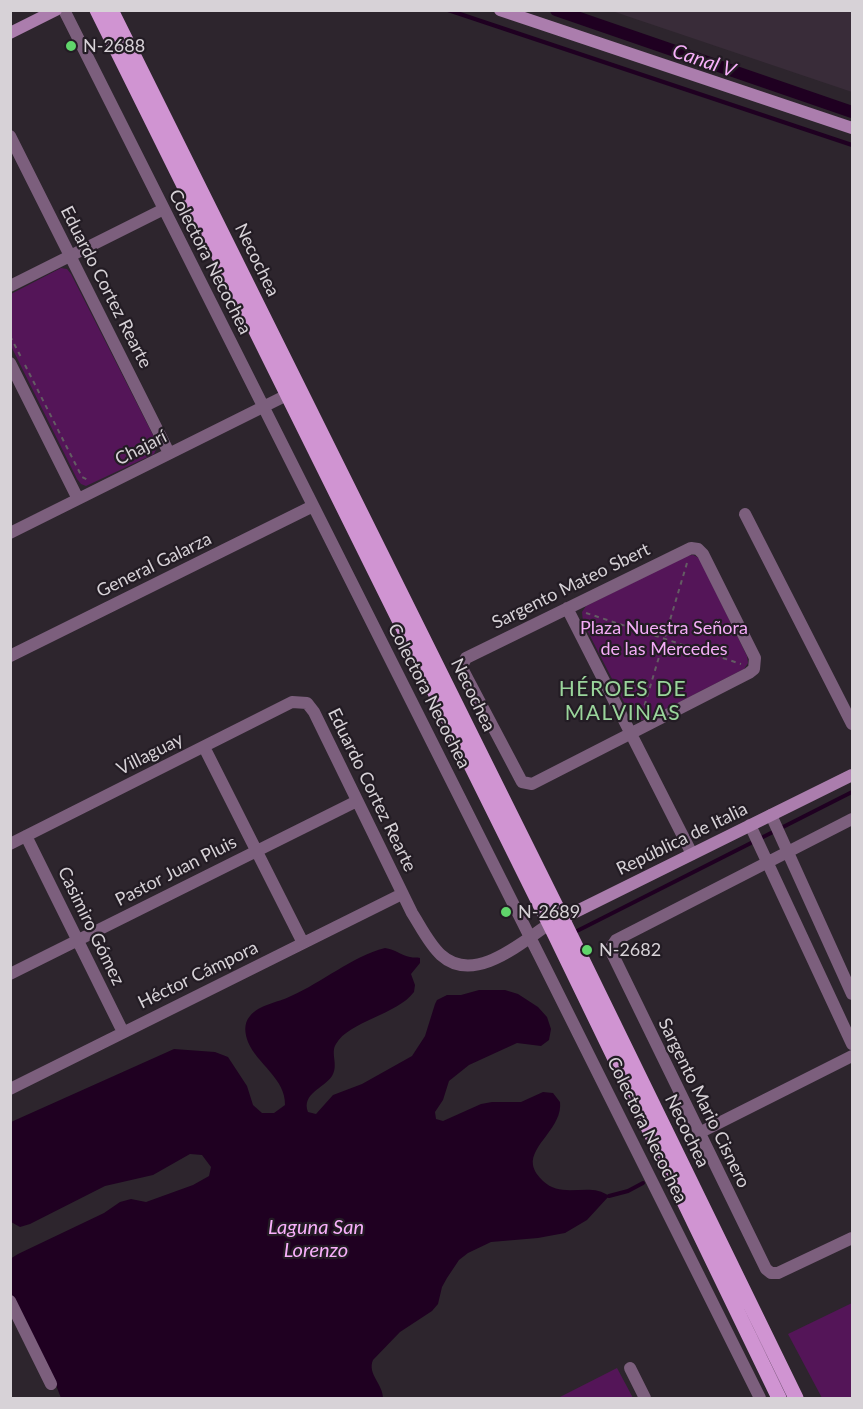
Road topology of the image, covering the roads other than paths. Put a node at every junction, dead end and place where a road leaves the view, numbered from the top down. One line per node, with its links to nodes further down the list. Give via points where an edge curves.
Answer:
1 (56, 10): 6 (main road)
2 (64, 10): 9 (street, Colectora Necochea)
3 (97, 10): 13 (main road, Necochea)
4 (111, 10): 38 (main road, Necochea)
5 (500, 10): 7 (main road)
6 (11, 30)
7 (852, 128)
8 (10, 136): 10 (street, Eduardo Cortez Rearte)
9 (164, 209): 10 (street); 14 (street, Colectora Necochea)
10 (70, 256): 11 (street); 15 (street, Eduardo Cortez Rearte)
11 (10, 286)
12 (10, 363): 16 (street)
13 (287, 395): 14 (street, Chajarí); 38 (main road, Necochea)
14 (263, 407): 15 (street, Chajarí); 17 (street, Colectora Necochea)
15 (169, 453): 16 (street, Chajarí)
16 (78, 499): 19 (street, Chajarí)
17 (313, 506): 21 (street, General Galarza); 39 (street, Colectora Necochea)
18 (745, 514): 23 (street)
19 (10, 533)
20 (567, 608): 24 (street); 24 (street, Sargento Mateo Sbert, via 468,656 463,663 519,780 532,784); 24 (street, Sargento Mateo Sbert, via 688,549 698,549 703,554 755,665 749,673)
21 (10, 656)
22 (307, 703): 25 (street, Villaguay, via 292,702); 27 (street, Eduardo Cortez Rearte)
23 (852, 724)
24 (631, 733): 35 (street)
25 (204, 747): 31 (street, Villaguay); 33 (street)
26 (852, 775): 28 (main road, República de Italia)
27 (357, 801): 33 (street, Pastor Juan Pluis); 37 (street, Eduardo Cortez Rearte)
28 (771, 815): 30 (main road, República de Italia); 34 (street)
29 (852, 819): 34 (street)
30 (750, 825): 35 (main road, República de Italia); 36 (street)
31 (26, 836): 32 (street, Villaguay); 40 (street, Casimiro Gómez)
32 (10, 844)
33 (257, 851): 40 (street, Pastor Juan Pluis); 41 (street)
34 (788, 852): 36 (street); 43 (street)
35 (692, 854): 38 (main road, República de Italia)
36 (769, 862): 45 (street); 48 (street, Sargento Mario Cisnero, via 611,945)
37 (402, 894): 39 (street, Eduardo Cortez Rearte, via 441,956 456,964 481,965); 41 (street, Héctor Cámpora)
38 (556, 921): 39 (street, República de Italia); 55 (main road, Necochea); 56 (main road, Necochea)
39 (530, 937): 54 (street, Colectora Necochea)
40 (78, 940): 42 (street, Pastor Juan Pluis); 44 (street, Casimiro Gómez)
41 (303, 943): 44 (street, Héctor Cámpora)
42 (10, 974)
43 (852, 994)
44 (123, 1032): 47 (street, Héctor Cámpora)
45 (852, 1044)
46 (852, 1056): 48 (street)
47 (10, 1089)
48 (699, 1133): 49 (street, Sargento Mario Cisnero, via 764,1266 771,1273 782,1272)
49 (852, 1238)
50 (11, 1305): 52 (street)
51 (630, 1368): 53 (street)
52 (51, 1384)
53 (645, 1398)
54 (760, 1398)
55 (779, 1398)
56 (796, 1398)

